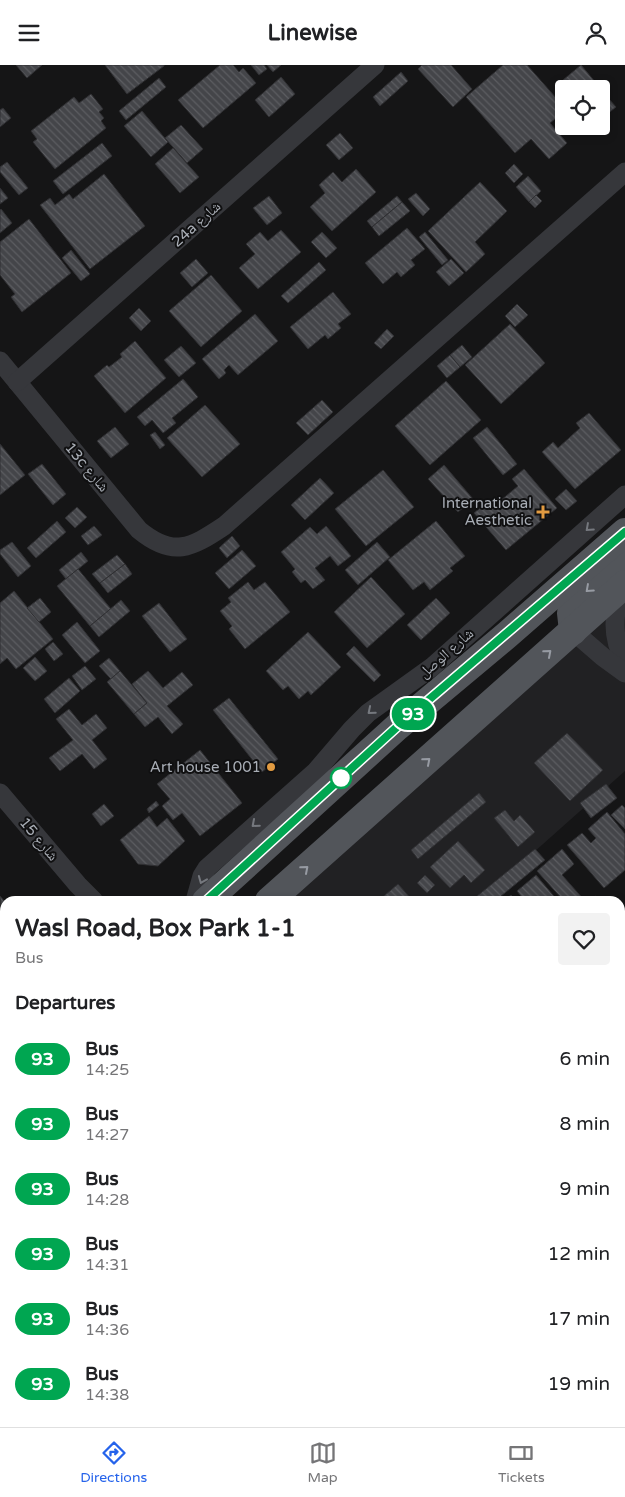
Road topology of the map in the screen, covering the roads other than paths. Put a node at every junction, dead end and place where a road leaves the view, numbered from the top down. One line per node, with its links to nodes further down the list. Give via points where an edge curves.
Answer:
1 (375, 65): 4 (street, 24a شارع)
2 (625, 172): 4 (street, 13c شارع, via 224,526 189,547 170,547 153,541 139,530)
3 (0, 361): 4 (street, 13c شارع)
4 (17, 382)
5 (625, 495): 14 (street, شارع الوصل, one-way to 14, via 432,667 368,713 316,771 207,868)
6 (625, 532): 15 (main road, شارع الوصل, via 397,727)
7 (625, 556): 9 (main road, one-way to 9, via 577,599 571,613)
8 (625, 584): 9 (main road); 10 (street, via 617,604 615,630)
9 (573, 631): 11 (street); 16 (main road, one-way to 9)
10 (625, 662)
11 (625, 673)
12 (0, 793): 13 (street, شارع 15)
13 (82, 893)
14 (196, 896)
15 (211, 896)
16 (274, 896)

